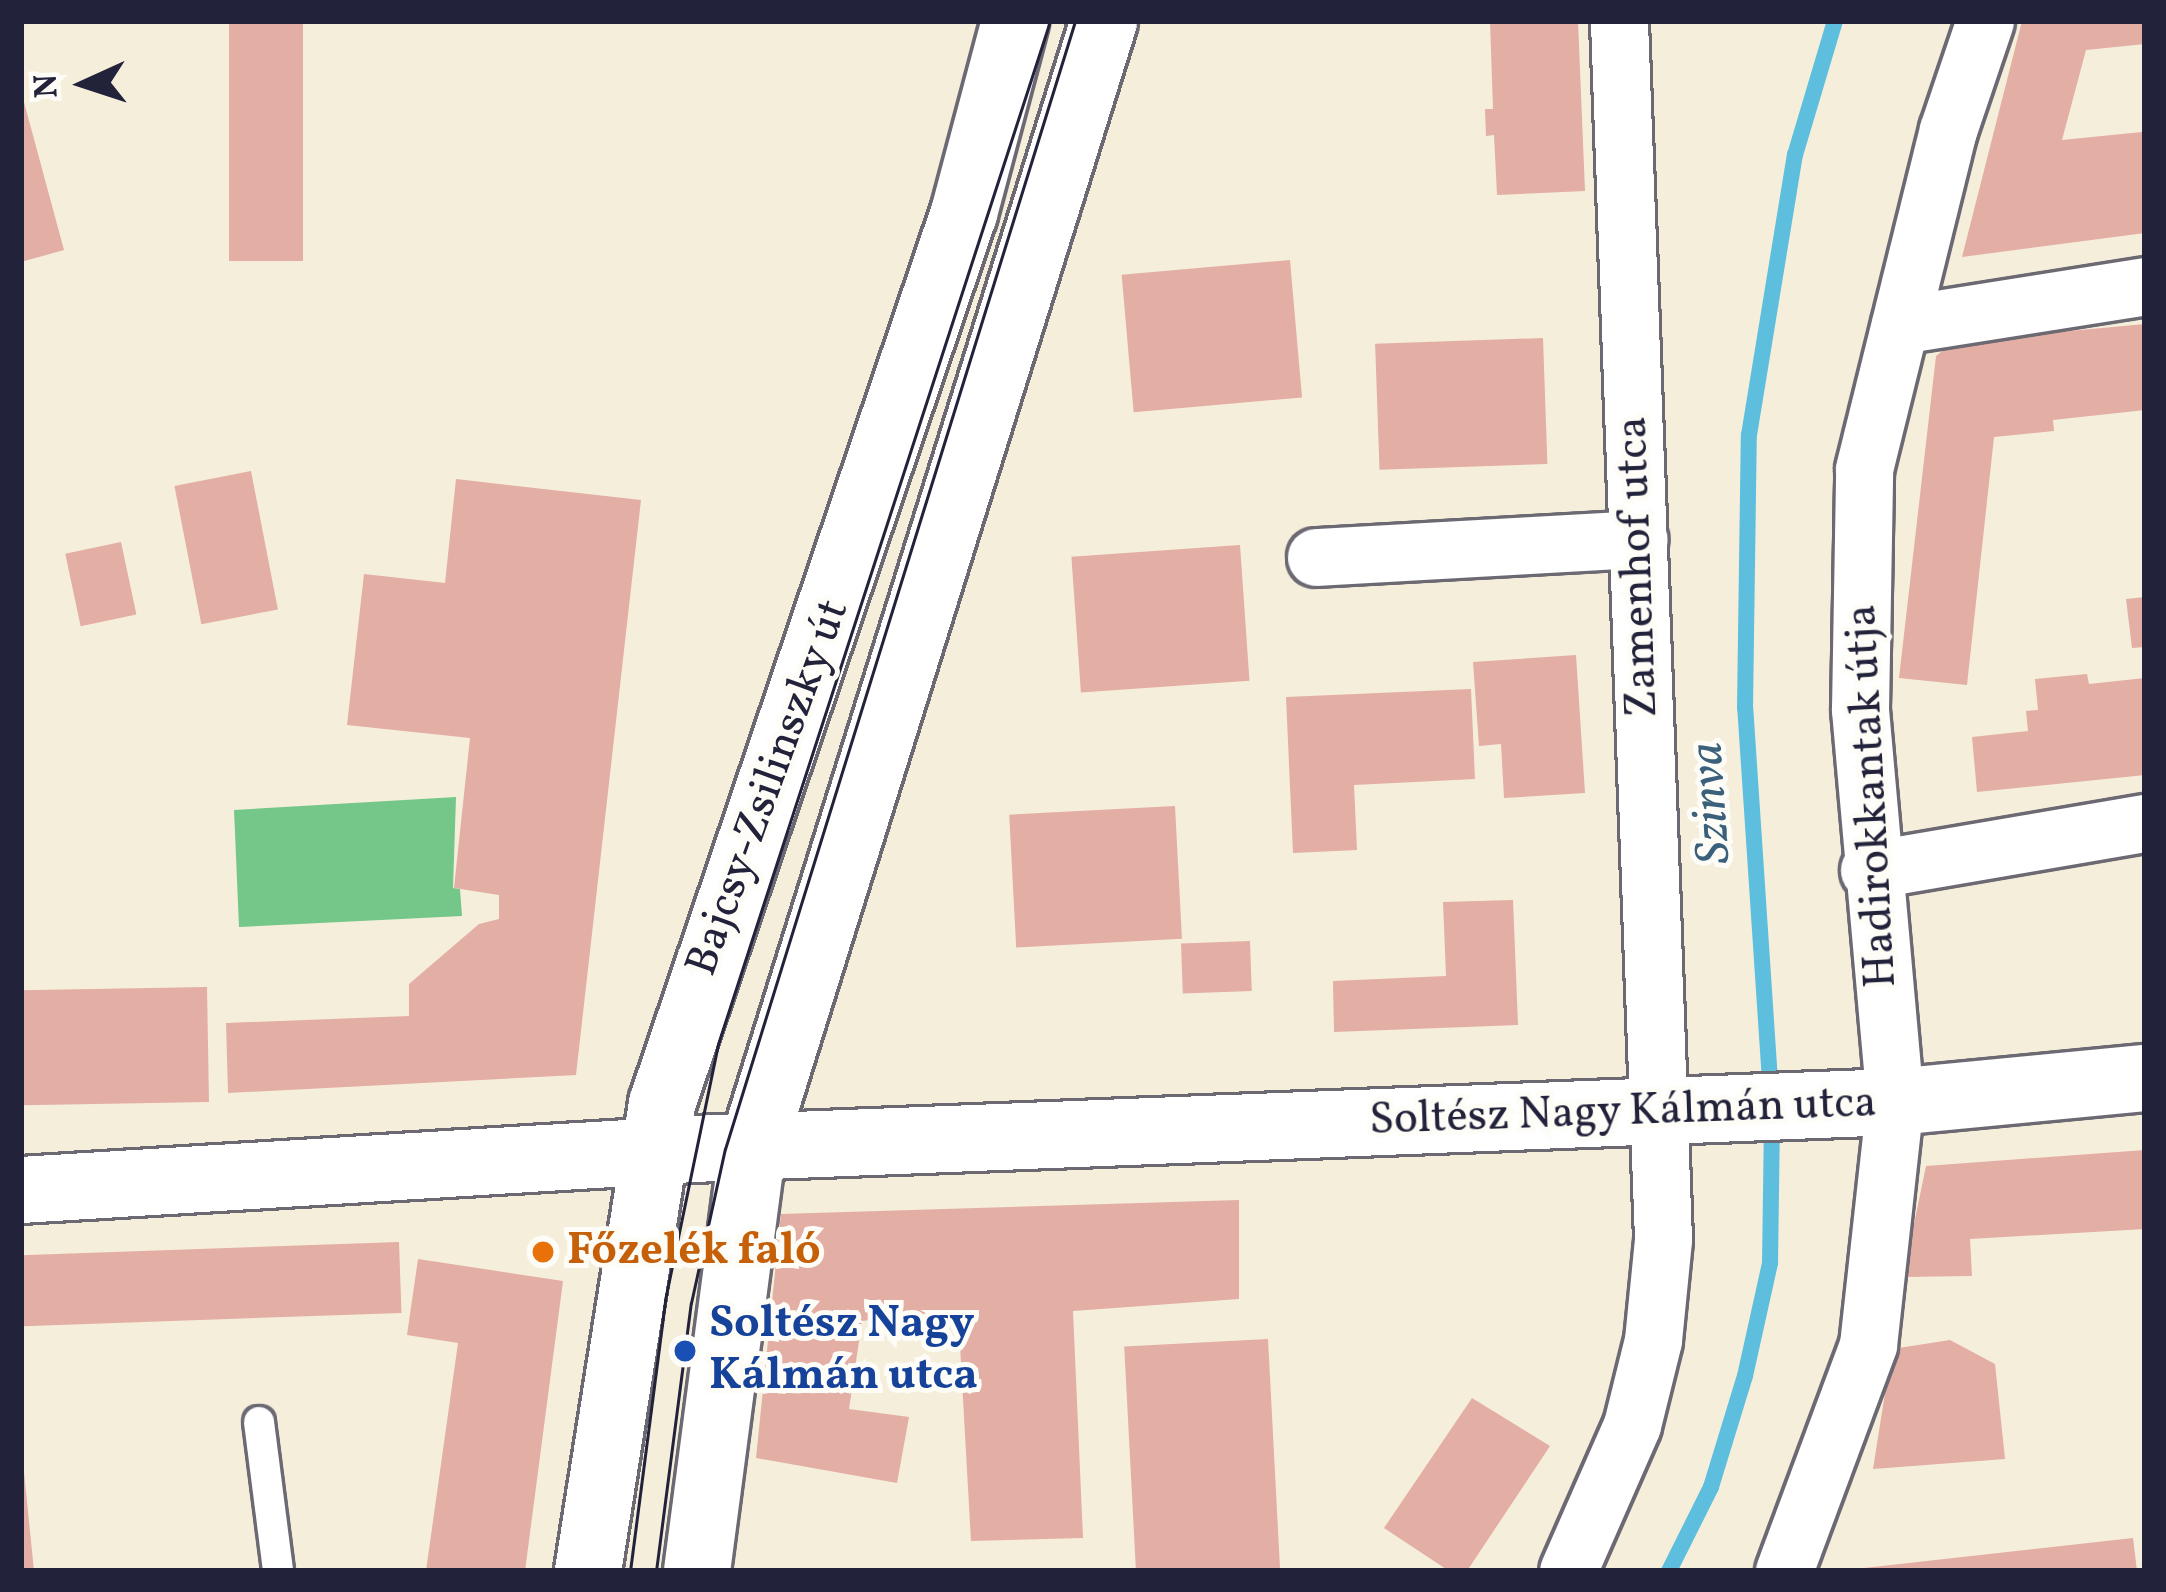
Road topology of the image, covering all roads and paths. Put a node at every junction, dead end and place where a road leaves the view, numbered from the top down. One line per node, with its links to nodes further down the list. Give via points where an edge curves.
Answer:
1 (1015, 21): 15 (street, Bajcsy-Zsilinszky út, via 957,236 832,618 694,994)
2 (1104, 21): 14 (street, Bajcsy-Zsilinszky út)
3 (1619, 21): 7 (street, Zamenhof utca)
4 (1985, 21): 6 (street, Hadirokkantak útja, via 1948,130)
5 (2145, 286): 6 (street)
6 (1900, 325): 10 (street, Hadirokkantak útja, via 1864,469)
7 (1638, 539): 8 (street); 13 (street, Zamenhof utca)
8 (1316, 557)
9 (2145, 823): 10 (street)
10 (1869, 870): 12 (street, Hadirokkantak útja)
11 (2145, 1078): 12 (street, Soltész Nagy Kálmán utca)
12 (1871, 1103): 13 (street, Soltész Nagy Kálmán utca); 22 (street, Hadirokkantak útja, via 1868,1345)
13 (1657, 1113): 14 (street, Soltész Nagy Kálmán utca); 21 (street, Zamenhof utca, via 1663,1239 1653,1340 1632,1425)
14 (753, 1146): 15 (street, Soltész Nagy Kálmán utca); 20 (street, Bajcsy-Zsilinszky út)
15 (650, 1151): 16 (street, Soltész Nagy Kálmán utca); 19 (street, Bajcsy-Zsilinszky út)
16 (21, 1190)
17 (259, 1422): 18 (lane)
18 (278, 1571)
19 (588, 1571)
20 (697, 1571)
21 (1568, 1571)
22 (1784, 1571)

